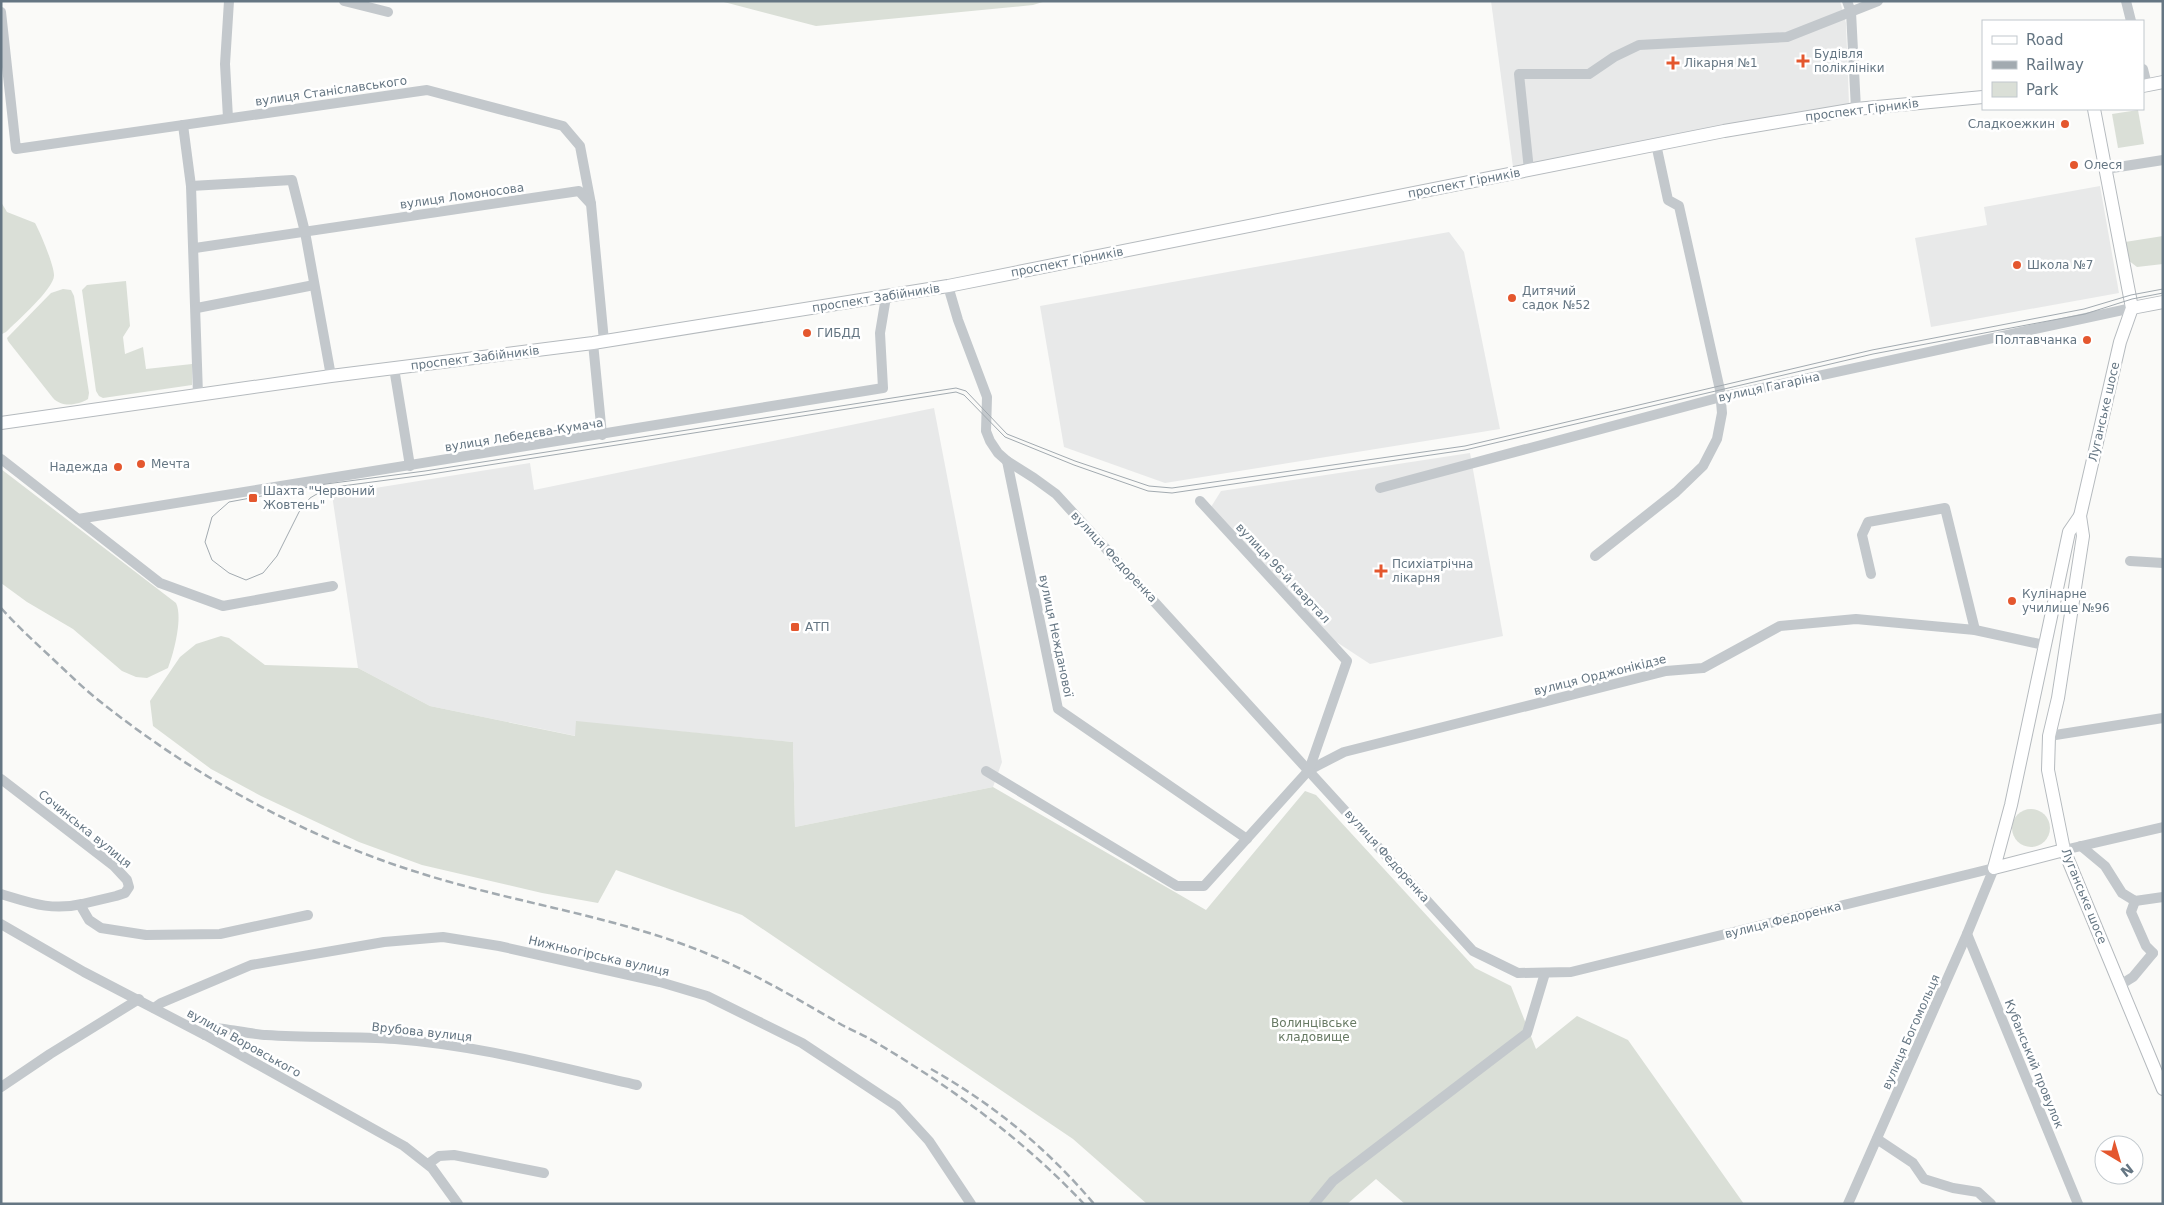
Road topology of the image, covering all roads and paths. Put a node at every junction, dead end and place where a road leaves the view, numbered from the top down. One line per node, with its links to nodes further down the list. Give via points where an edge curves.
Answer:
1 (229, 1): 14 (street, via 225,64)
2 (344, 1): 7 (street)
3 (1878, 1): 5 (street)
4 (2126, 1): 8 (street)
5 (1849, 6): 12 (street); 19 (street, via 1787,37 1639,45 1589,74 1518,74)
6 (1, 12): 15 (street, вулиця Станіславського, via 16,149)
7 (388, 12)
8 (2131, 20)
9 (2163, 82): 10 (main road)
10 (2145, 85)
11 (1982, 97): 12 (main road, проспект Гірників)
12 (1856, 109): 16 (main road, проспект Гірників)
13 (2098, 112): 18 (main road)
14 (228, 118): 15 (street, вулиця Станіславського); 21 (street, вулиця Станіславського, via 427,90 563,126 580,146)
15 (183, 125): 20 (street)
16 (1656, 144): 19 (main road, проспект Гірників); 34 (street, via 1668,200 1679,206)
17 (2163, 160): 18 (street)
18 (2106, 169): 29 (main road)
19 (1529, 170): 25 (main road, проспект Гірників)
20 (191, 186): 22 (street, via 292,180); 23 (street)
21 (590, 204): 22 (street, вулиця Ломоносова, via 579,191); 30 (street)
22 (305, 232): 23 (street, вулиця Ломоносова); 24 (street)
23 (195, 248): 28 (street)
24 (314, 285): 28 (street); 32 (street)
25 (948, 286): 26 (main road, проспект Забійників); 38 (street, вулиця Федоренка, via 987,397 986,431 998,453)
26 (886, 296): 30 (main road, проспект Забійників); 36 (street, вулиця Лебедєва-Кумача, via 880,333 883,388)
27 (2163, 302): 29 (main road, вулиця Гагаріна)
28 (197, 308): 33 (street)
29 (2132, 308): 34 (street, вулиця Гагаріна); 42 (main road, Луганське шосе, via 2120,342)
30 (599, 342): 31 (main road, проспект Забійників); 36 (street)
31 (394, 368): 32 (main road, проспект Забійників); 39 (street)
32 (331, 376): 33 (main road, проспект Забійників)
33 (198, 395): 35 (main road, проспект Забійників)
34 (1721, 397): 40 (street, вулиця Гагаріна); 44 (street, via 1722,413 1717,439 1703,466 1676,492)
35 (1, 423)
36 (602, 435): 39 (street, вулиця Лебедєва-Кумача)
37 (1, 459): 43 (street)
38 (1007, 461): 53 (street, вулиця Федоренка, via 1056,494); 57 (street, вулиця Нежданової, via 1058,709)
39 (410, 466): 43 (street, вулиця Лебедєва-Кумача)
40 (1380, 488)
41 (1200, 501): 53 (street, вулиця 96-й квартал, via 1347,661)
42 (2080, 516): 50 (main road, Луганське шосе, via 2069,532); 52 (main road, Луганське шосе, via 2083,536 2058,698)
43 (78, 519): 48 (street, via 160,583 223,606)
44 (1594, 556)
45 (2130, 561): 46 (street)
46 (2163, 562)
47 (1871, 574): 49 (street, via 1862,535 1868,522 1945,508)
48 (333, 586)
49 (1975, 630): 50 (street, вулиця Орджонікідзе); 53 (street, вулиця Орджонікідзе, via 1856,619 1780,626 1704,668 1666,671 1344,752)
50 (2044, 645): 60 (main road, Луганське шосе, via 2011,805)
51 (2163, 718): 52 (street)
52 (2049, 736): 59 (main road, Луганське шосе, via 2048,770)
53 (1309, 770): 57 (street); 69 (street, вулиця Федоренка, via 1473,951 1518,973)
54 (986, 771): 57 (street, via 1177,886 1204,886)
55 (1, 779): 64 (street, Сочинська вулиця, via 114,866 129,884 125,893)
56 (2163, 827): 58 (street)
57 (1247, 840)
58 (2081, 846): 59 (street); 63 (street, via 2105,866 2122,893)
59 (2064, 850): 60 (main road, вулиця Федоренка); 70 (main road, Луганське шосе)
60 (1994, 868): 67 (street, вулиця Богомольця); 69 (street, вулиця Федоренка, via 1571,972)
61 (1, 894): 64 (street, via 51,907)
62 (2163, 897): 63 (street)
63 (2135, 901): 68 (street, via 2130,912 2146,946)
64 (82, 904): 65 (street, via 89,920 100,928 146,934 220,934)
65 (308, 915)
66 (1, 924): 71 (street, вулиця Воровського)
67 (1967, 934): 78 (street, вулиця Богомольця); 86 (street, Кубанський провулок)
68 (2158, 952): 70 (street)
69 (1545, 973): 83 (street, via 1527,1034 1333,1181)
70 (2120, 985): 74 (main road, Луганське шосе)
71 (138, 1000): 72 (street, вулиця Воровського); 76 (street)
72 (154, 1008): 73 (street, вулиця Воровського); 82 (street, Нижньогірська вулиця, via 251,965 342,948 425,938 458,938 600,967 707,996 802,1043 897,1106 929,1141)
73 (205, 1035): 75 (street, Врубова вулиця, via 216,1027 266,1035 395,1040 454,1046); 79 (street, вулиця Воровського, via 404,1146)
74 (2160, 1075): 77 (main road, Луганське шосе)
75 (637, 1085)
76 (1, 1087)
77 (2163, 1089)
78 (1877, 1139): 84 (street, вулиця Богомольця); 85 (street, via 1913,1163 1924,1178 1978,1192)
79 (428, 1164): 80 (street, via 439,1156 454,1155); 81 (street, вулиця Воровського)
80 (544, 1173)
81 (458, 1204)
82 (971, 1204)
83 (1314, 1204)
84 (1848, 1204)
85 (1991, 1204)
86 (2078, 1204)

